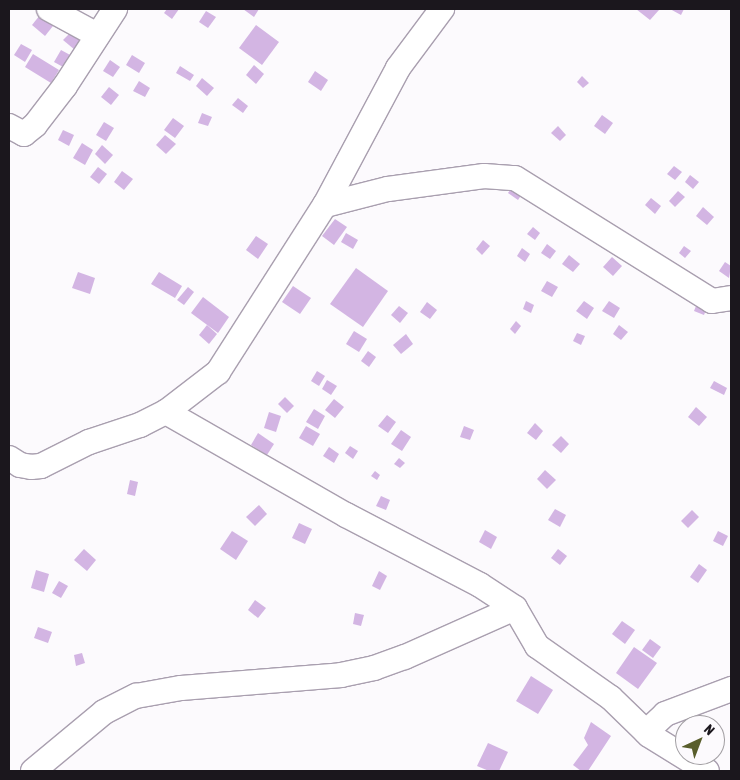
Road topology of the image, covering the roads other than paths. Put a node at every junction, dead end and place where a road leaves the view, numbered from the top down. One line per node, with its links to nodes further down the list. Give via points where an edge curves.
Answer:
1 (49, 9): 4 (street)
2 (115, 9): 4 (street)
3 (442, 9): 6 (street, via 398,68)
4 (97, 35): 5 (street, via 65,86 35,125 24,134)
5 (9, 126)
6 (325, 205): 7 (street, via 388,189 484,176 514,178 712,301); 8 (street, via 218,372)
7 (731, 298)
8 (166, 412): 9 (street, via 89,442 41,466 31,468); 10 (street, via 346,515 480,585)
9 (9, 458)
10 (515, 608): 12 (street, via 537,646 611,698); 13 (street, via 374,668 341,674 181,688 136,696 104,712)
11 (731, 689): 12 (street, via 665,714)
12 (646, 732): 14 (street)
13 (33, 771)
14 (707, 771)

